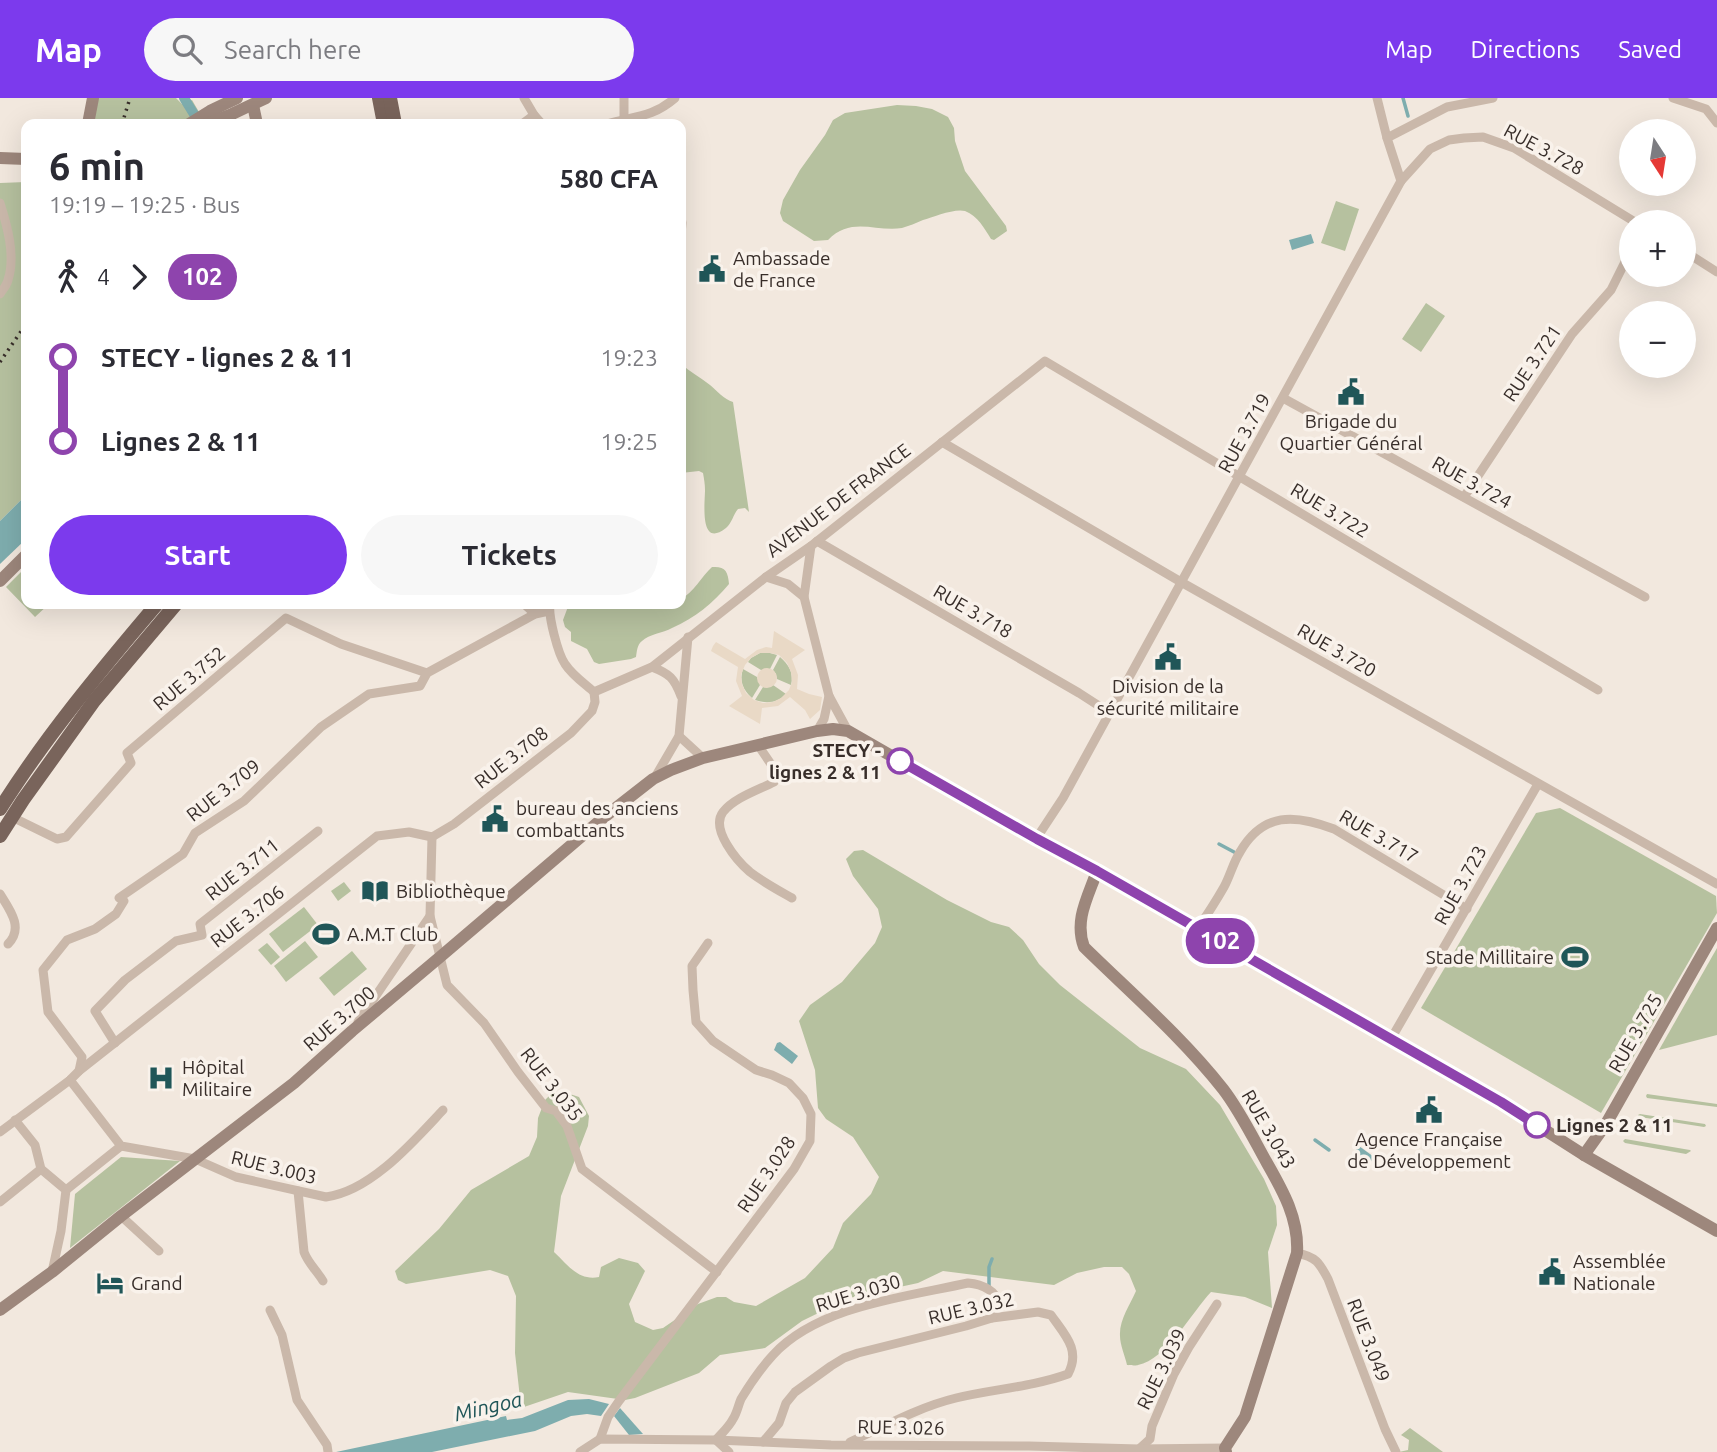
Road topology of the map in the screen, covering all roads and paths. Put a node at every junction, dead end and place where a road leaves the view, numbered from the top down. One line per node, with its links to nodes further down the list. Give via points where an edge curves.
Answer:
1 (93, 98): 13 (main road)
2 (237, 98): 14 (main road)
3 (266, 98): 11 (main road)
4 (399, 98): 17 (main road)
5 (524, 98): 12 (street)
6 (624, 98): 20 (street)
7 (675, 98): 20 (street, via 653,113)
8 (1377, 98): 22 (street)
9 (1493, 98): 22 (street, via 1447,107)
10 (1674, 98): 21 (street, via 1706,109)
11 (253, 104): 15 (main road); 16 (main road)
12 (534, 115): 18 (street); 19 (street)
13 (89, 119)
14 (196, 119)
15 (218, 119)
16 (256, 119)
17 (403, 119)
18 (529, 119)
19 (538, 119)
20 (624, 119)
21 (1717, 123)
22 (1387, 138): 25 (street)
23 (0, 158): 24 (main road)
24 (21, 159)
25 (1401, 181): 27 (street, RUE 3.728, via 1430,149 1449,140 1483,137 1514,148); 33 (street, RUE 3.719)
26 (0, 203): 31 (street, via 11,265)
27 (1619, 212)
28 (1696, 259): 29 (street)
29 (1717, 272)
30 (1619, 274): 36 (street, RUE 3.721, via 1611,290 1572,334)
31 (0, 294)
32 (1045, 361): 34 (street, AVENUE DE FRANCE); 35 (street, RUE 3.722)
33 (1283, 398): 35 (street, RUE 3.719); 36 (street, RUE 3.724)
34 (942, 442): 37 (street, AVENUE DE FRANCE); 41 (street, RUE 3.720)
35 (1240, 477): 41 (street, RUE 3.719); 53 (street, RUE 3.722)
36 (1464, 497): 43 (street, RUE 3.724)
37 (814, 543): 39 (street, AVENUE DE FRANCE); 42 (street); 57 (street, RUE 3.718)
38 (21, 560): 40 (main road)
39 (766, 577): 42 (street, via 788,584); 50 (street, AVENUE DE FRANCE)
40 (0, 581)
41 (1181, 582): 57 (street, RUE 3.719); 64 (street, RUE 3.720)
42 (804, 597): 55 (street)
43 (1645, 597)
44 (153, 609): 65 (main road, via 43,746)
45 (172, 609): 65 (main road, via 94,701 23,800)
46 (530, 609): 49 (street)
47 (547, 609): 49 (street, RUE 3.709)
48 (549, 609): 54 (street, via 564,664)
49 (535, 614): 52 (street, RUE 3.709)
50 (688, 637): 51 (street, AVENUE DE FRANCE); 56 (street)
51 (652, 667): 54 (street, AVENUE DE FRANCE); 56 (street, via 672,677)
52 (427, 673): 65 (street, RUE 3.752, via 341,644 286,618 127,753 131,763 66,837 57,839); 84 (street, RUE 3.709, via 420,686 369,694 321,727 244,801 195,833 183,854 119,898 124,901 116,914 67,940 43,970 48,1012 82,1057)
53 (1598, 690)
54 (594, 692): 68 (street, RUE 3.708, via 592,711 570,733)
55 (828, 696): 58 (street); 59 (street)
56 (682, 698): 60 (street)
57 (1110, 713): 69 (street, RUE 3.719)
58 (817, 731): 59 (main road); 61 (main road)
59 (848, 732): 69 (main road)
60 (679, 736): 62 (street); 63 (street)
61 (758, 745): 62 (main road); 73 (street, via 777,778 727,807 719,825 741,863)
62 (703, 758): 63 (main road, RUE 3.700)
63 (653, 779): 80 (main road, RUE 3.700)
64 (1538, 784): 71 (street, RUE 3.720); 74 (street, RUE 3.723)
65 (6, 813): 67 (main road)
66 (318, 831): 83 (street, RUE 3.711, via 200,924 202,935 176,941 95,1011)
67 (0, 836)
68 (432, 837): 75 (street); 83 (street, RUE 3.706, via 409,832 377,836)
69 (1037, 839): 70 (main road)
70 (1097, 871): 76 (main road); 99 (main road, RUE 3.043, via 1079,922 1084,947 1188,1048 1224,1090 1279,1183 1291,1210)
71 (1717, 884)
72 (0, 894): 79 (street, via 16,929)
73 (792, 898)
74 (1467, 909): 76 (street, RUE 3.717, via 1334,829 1295,819 1270,822 1255,831); 82 (street, RUE 3.723)
75 (430, 916): 80 (street); 81 (street)
76 (1198, 928): 82 (main road)
77 (1717, 928): 90 (main road, RUE 3.725)
78 (708, 943): 101 (street, RUE 3.028, via 692,966 696,1022 713,1041 756,1070 789,1083 811,1114 810,1141 794,1169)
79 (8, 944)
80 (440, 957): 81 (main road, RUE 3.700); 101 (street, RUE 3.035, via 447,985 484,1023 546,1108 556,1111 567,1126 582,1169)
81 (352, 1031): 91 (main road, RUE 3.700, via 294,1083)
82 (1391, 1039): 90 (main road)
83 (115, 1043): 84 (street, RUE 3.706)
84 (79, 1071): 85 (street, RUE 3.706)
85 (70, 1080): 87 (street, RUE 3.706); 89 (street)
86 (443, 1110): 94 (street, RUE 3.003, via 374,1176 356,1187 326,1197)
87 (15, 1121): 88 (street, RUE 3.706); 92 (street, via 35,1145)
88 (0, 1132)
89 (121, 1146): 91 (street, RUE 3.003); 93 (street)
90 (1584, 1155): 97 (main road)
91 (195, 1159): 94 (street, RUE 3.003, via 236,1177); 96 (main road, RUE 3.700)
92 (41, 1169): 93 (street); 95 (street)
93 (66, 1190): 100 (street)
94 (298, 1191): 102 (street, via 304,1252)
95 (0, 1202)
96 (121, 1216): 98 (street); 100 (main road, RUE 3.700)
97 (1717, 1231)
98 (159, 1251)
99 (1297, 1253): 114 (main road, RUE 3.043, via 1245,1417); 115 (street, RUE 3.049, via 1311,1256 1328,1279 1372,1396)
100 (52, 1272): 104 (main road, RUE 3.700)
101 (717, 1272): 107 (street, RUE 3.028, via 619,1401)
102 (323, 1281)
103 (1217, 1304): 113 (street, RUE 3.039, via 1174,1374 1150,1438)
104 (0, 1310)
105 (270, 1310): 111 (street, via 282,1335 297,1400)
106 (992, 1318): 108 (street, RUE 3.030, via 998,1306 996,1298 987,1288 968,1283 856,1308 813,1325 773,1354); 109 (street, RUE 3.032, via 844,1358 795,1392); 110 (street, RUE 3.032, via 1038,1312 1051,1315 1074,1353 1068,1374 920,1409)
107 (600, 1439): 108 (street, RUE 3.026); 116 (street)
108 (716, 1440): 109 (street, RUE 3.026); 117 (street)
109 (763, 1442): 112 (street, RUE 3.026)
110 (845, 1444): 112 (street, RUE 3.026); 113 (street, RUE 3.026)
111 (328, 1448)
112 (834, 1448)
113 (1139, 1449): 114 (street, RUE 3.026)
114 (1225, 1450)
115 (1400, 1451)
116 (580, 1452)
117 (729, 1452)

